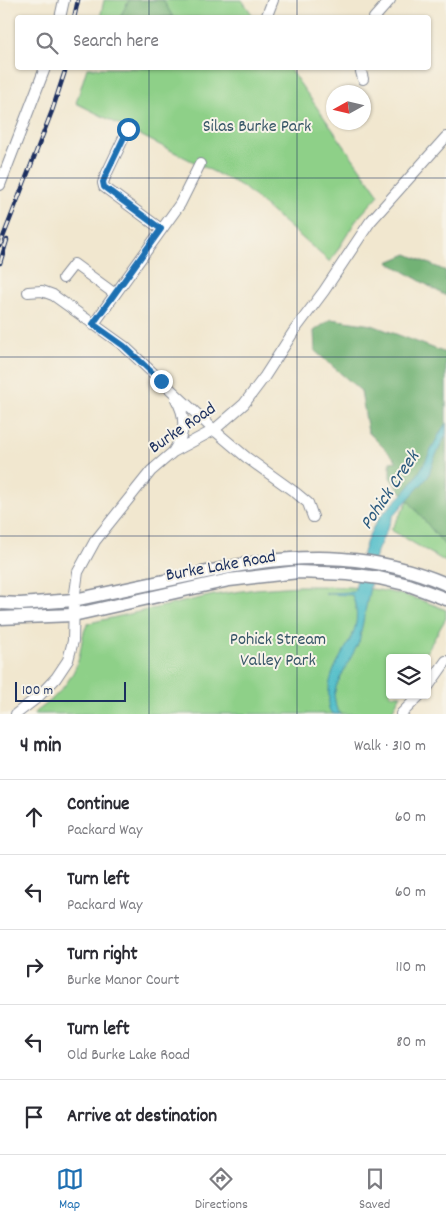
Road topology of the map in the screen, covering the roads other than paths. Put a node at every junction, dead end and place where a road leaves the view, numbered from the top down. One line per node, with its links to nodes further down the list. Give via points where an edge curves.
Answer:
1 (64, 0): 4 (street)
2 (273, 0): 5 (street)
3 (390, 0): 6 (street)
4 (61, 15)
5 (267, 15)
6 (377, 15)
7 (44, 70): 13 (street)
8 (361, 70): 9 (street)
9 (363, 79)
10 (128, 129): 14 (street, via 105,177 104,187)
11 (446, 137): 20 (street, Burke Road, via 370,222 244,404)
12 (200, 164): 14 (street, via 180,204)
13 (0, 185)
14 (161, 229): 17 (street)
15 (63, 278): 17 (street, via 74,264)
16 (28, 292): 18 (street, via 42,291 53,295)
17 (114, 294): 18 (street)
18 (93, 324): 19 (street, via 124,346)
19 (172, 391): 20 (street); 21 (street, via 182,410 184,425)
20 (214, 430): 21 (street, Burke Road); 22 (street, via 296,492 308,503)
21 (173, 452): 24 (street, Burke Road, via 151,471 95,540 78,572)
22 (313, 517)
23 (446, 584): 24 (main road, Burke Lake Road, via 382,564 305,557 262,562)
24 (74, 600): 26 (main road, Burke Lake Road); 27 (street, Burke Road)
25 (446, 600): 27 (main road, Burke Lake Road, via 409,585 379,578 298,572 229,580)
26 (0, 603)
27 (73, 615): 28 (main road, Burke Lake Road); 32 (street, Burke Road, via 71,652 62,670 38,697)
28 (0, 618)
29 (446, 661): 30 (street)
30 (431, 682)
31 (416, 699): 33 (street)
32 (16, 714)
33 (401, 714)

